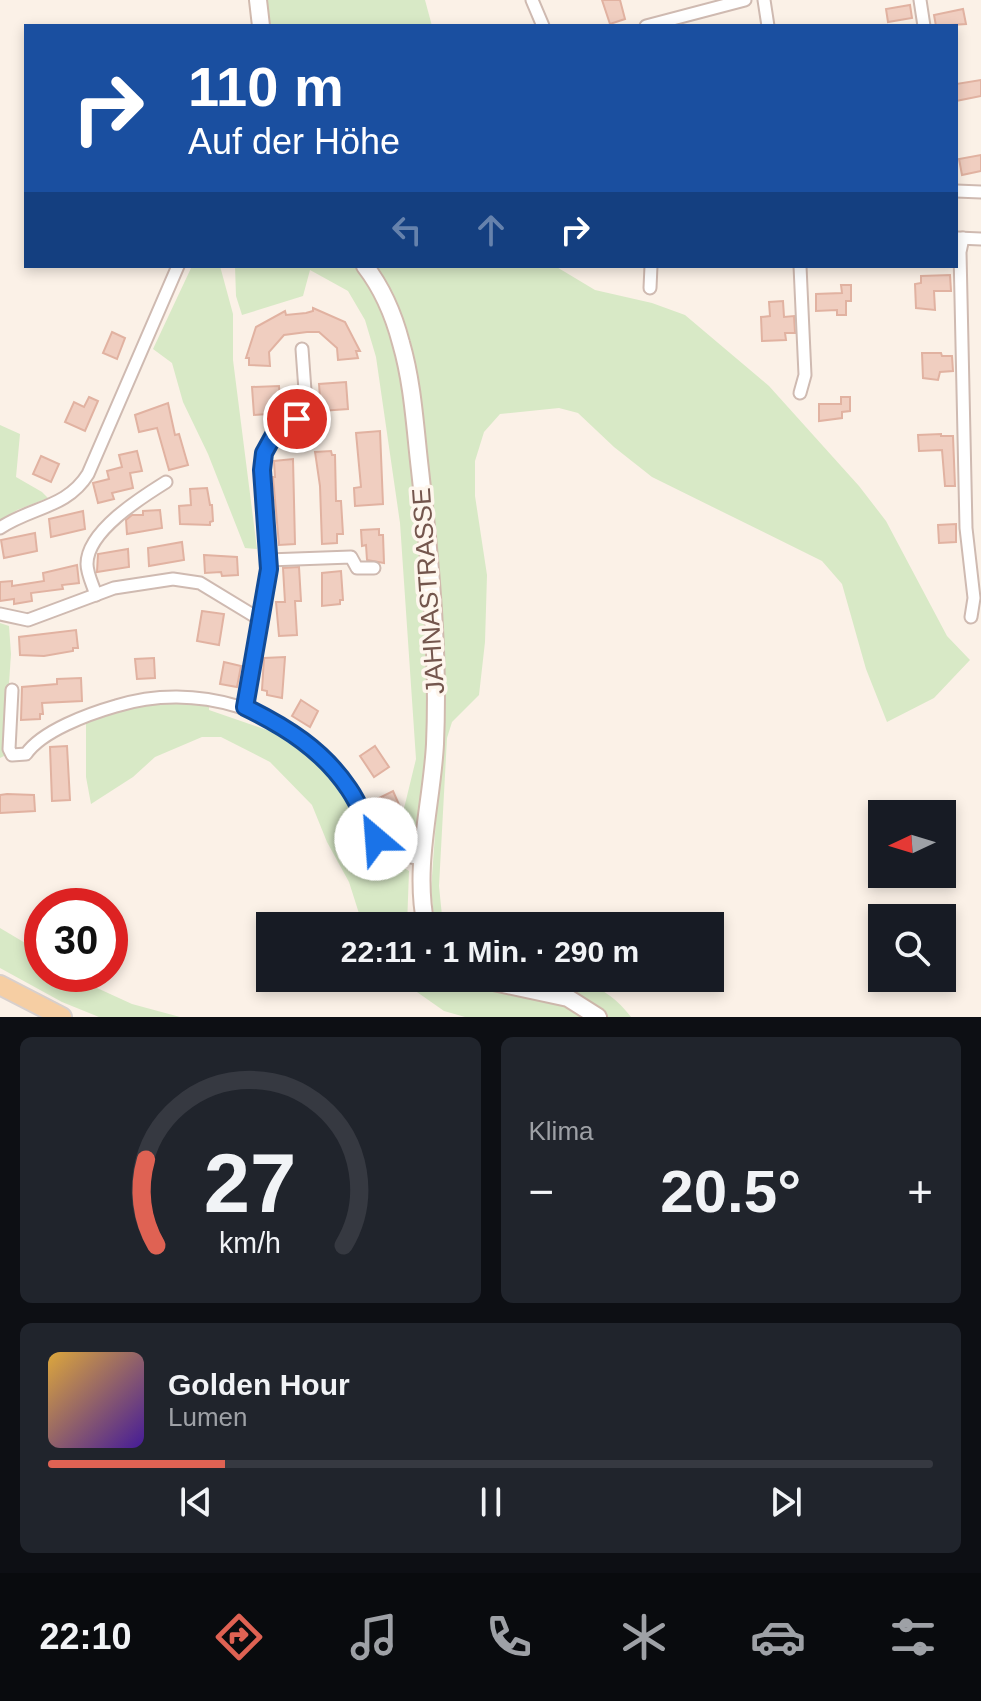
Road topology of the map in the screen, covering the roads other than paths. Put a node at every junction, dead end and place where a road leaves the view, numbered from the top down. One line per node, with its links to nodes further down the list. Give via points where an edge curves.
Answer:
1 (258, 0): 8 (street)
2 (532, 0): 9 (street)
3 (687, 0): 7 (street)
4 (745, 0): 7 (street)
5 (764, 0): 11 (street)
6 (920, 0): 12 (street)
7 (697, 12): 10 (street)
8 (261, 24)
9 (542, 24)
10 (653, 24)
11 (768, 24)
12 (924, 24)
13 (958, 191): 14 (street)
14 (981, 192)
15 (959, 238): 16 (street); 30 (street)
16 (981, 239)
17 (177, 268): 25 (street, via 80,488)
18 (366, 268): 34 (street, JAHNASTRASSE, via 401,342 423,495 435,703)
19 (651, 268): 21 (street)
20 (800, 268): 23 (street, via 805,375)
21 (650, 288)
22 (302, 349): 26 (street, via 307,418 275,433 264,453)
23 (800, 393)
24 (166, 482): 28 (street, via 131,504 92,546 87,566)
25 (0, 528)
26 (268, 560): 27 (street, via 351,557 357,568); 31 (street)
27 (374, 568)
28 (96, 595): 29 (street, via 28,620); 31 (street, via 145,581 184,580 216,591)
29 (0, 614)
30 (971, 617)
31 (261, 620): 33 (street)
32 (12, 690): 33 (street, via 12,755 26,754 34,743 97,712 145,699 184,697)
33 (245, 707): 34 (street, via 295,734 332,767 383,847)
34 (424, 859): 35 (street, JAHNASTRASSE)
35 (424, 912)
36 (0, 985): 38 (main road)
37 (542, 992): 39 (street, via 568,998)
38 (62, 1017)
39 (598, 1017)

